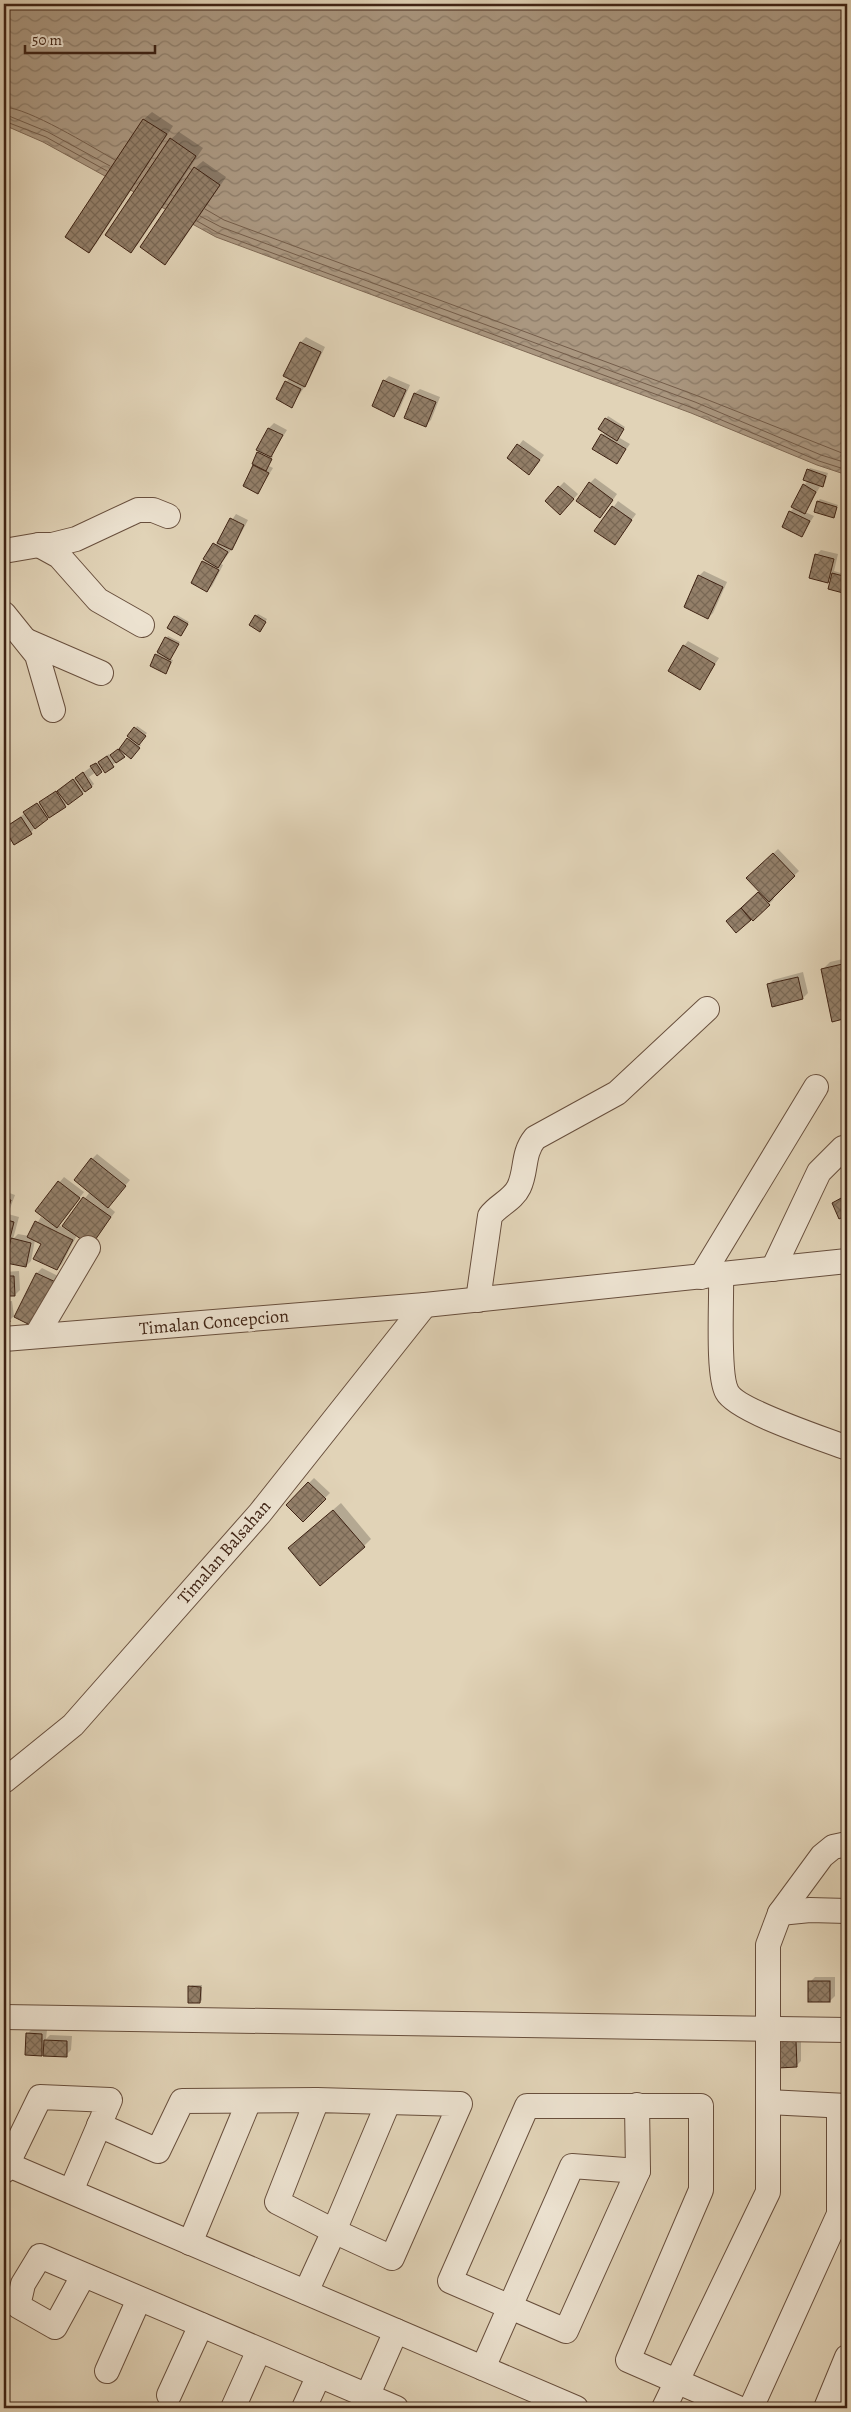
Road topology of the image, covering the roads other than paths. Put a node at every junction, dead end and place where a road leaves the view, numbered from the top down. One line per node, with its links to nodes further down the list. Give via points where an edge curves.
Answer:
1 (168, 516): 2 (street, via 152,510 138,510 76,539)
2 (39, 545): 3 (street); 5 (street, via 59,556 98,600)
3 (4, 551)
4 (4, 614): 6 (street)
5 (142, 625)
6 (27, 641): 7 (street); 8 (street, via 40,662)
7 (101, 674)
8 (53, 710)
9 (707, 1009): 16 (street, via 617,1092 535,1138 527,1147 519,1188 490,1216)
10 (816, 1087): 15 (street)
11 (843, 1148): 14 (street, via 819,1172)
12 (88, 1248): 18 (street)
13 (847, 1261): 14 (street, Timalan Concepcion)
14 (773, 1269): 15 (street, Timalan Concepcion)
15 (711, 1276): 16 (street, Timalan Concepcion); 20 (street, via 727,1393 742,1407)
16 (478, 1300): 17 (street, Timalan Concepcion)
17 (425, 1305): 18 (street, Timalan Concepcion); 21 (street, Timalan Balsahan, via 260,1513 73,1725)
18 (36, 1336): 19 (street, Timalan Concepcion)
19 (4, 1339)
20 (847, 1448)
21 (4, 1782)
22 (847, 1844): 24 (street, via 822,1856)
23 (847, 1911): 24 (street)
24 (780, 1913): 26 (street, via 768,1945)
25 (4, 2017): 26 (street)
26 (768, 2030): 27 (street); 31 (street)
27 (847, 2030)
28 (317, 2100): 29 (street); 30 (street); 39 (street, via 277,2202)
29 (249, 2102): 34 (street, via 182,2101 158,2151); 40 (street)
30 (388, 2102): 39 (street); 39 (street, via 460,2104 392,2258)
31 (768, 2102): 33 (street); 53 (street, via 768,2192)
32 (637, 2105): 36 (street); 45 (street, via 527,2106 450,2281); 53 (street, via 701,2106 701,2190 628,2360)
33 (843, 2106): 37 (street)
34 (99, 2125): 35 (street, via 110,2100 40,2096); 38 (street)
35 (5, 2166): 38 (street)
36 (638, 2171): 45 (street, via 572,2166); 45 (street, via 566,2331)
37 (843, 2172): 62 (street, via 839,2214)
38 (71, 2191): 40 (street)
39 (334, 2232): 43 (street)
40 (190, 2243): 43 (street)
41 (83, 2276): 42 (street, via 40,2256); 42 (street, via 56,2327 18,2306); 44 (street)
42 (13, 2280)
43 (306, 2292): 47 (street)
44 (139, 2300): 46 (street); 51 (street)
45 (510, 2306): 50 (street)
46 (201, 2326): 48 (street); 54 (street)
47 (396, 2331): 50 (street); 55 (street)
48 (259, 2350): 52 (street); 56 (street)
49 (847, 2357): 63 (street)
50 (483, 2368): 59 (street)
51 (108, 2371)
52 (318, 2375): 55 (street); 57 (street)
53 (678, 2380): 60 (street); 61 (street)
54 (170, 2395)
55 (365, 2402): 58 (street)
56 (233, 2408)
57 (304, 2408)
58 (396, 2408)
59 (576, 2408)
60 (664, 2408)
61 (738, 2408)
62 (751, 2408)
63 (826, 2408)

